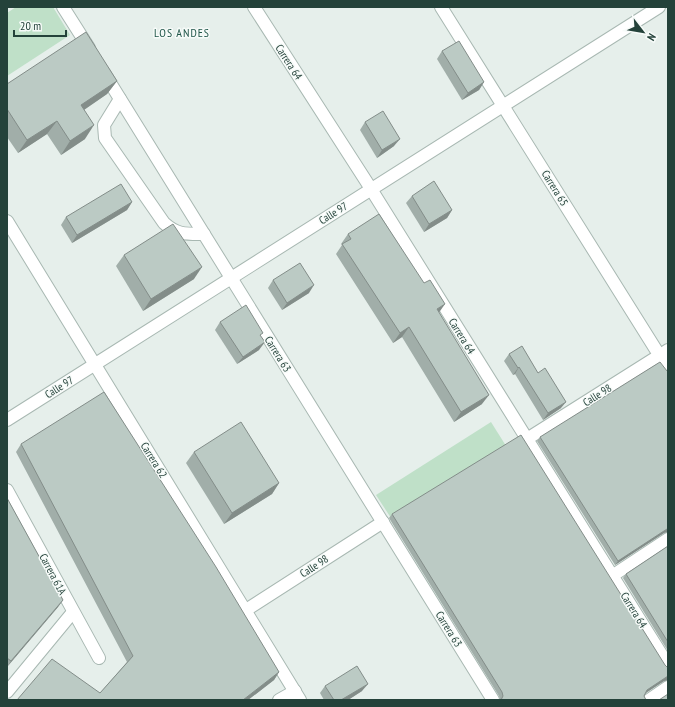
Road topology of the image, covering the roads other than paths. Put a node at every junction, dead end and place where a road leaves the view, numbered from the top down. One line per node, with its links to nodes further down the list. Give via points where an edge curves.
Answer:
1 (63, 7): 6 (street, Carrera 63)
2 (254, 7): 8 (street, Carrera 64)
3 (441, 7): 7 (street, Carrera 65)
4 (659, 7): 5 (street, Calle 97)
5 (646, 10): 7 (street, Calle 97)
6 (120, 99): 10 (street, Carrera 63); 10 (street, via 104,125 105,138 164,223 182,234)
7 (503, 106): 8 (street, Calle 97); 12 (street, Carrera 65)
8 (371, 190): 11 (street, Calle 97); 16 (street, Carrera 64)
9 (7, 221): 13 (street, Carrera 62)
10 (204, 234): 11 (street, Carrera 63)
11 (231, 278): 13 (street, Calle 97); 18 (street, Carrera 63)
12 (664, 353): 14 (street, Carrera 65); 16 (street, Calle 98)
13 (95, 364): 15 (street, Calle 97); 21 (street, Carrera 62)
14 (668, 369)
15 (7, 420)
16 (527, 439): 20 (street, Carrera 64)
17 (7, 490): 22 (street, Carrera 61A)
18 (383, 522): 21 (street, Calle 98); 29 (street, Carrera 63)
19 (668, 539): 20 (street)
20 (612, 576): 24 (street, Carrera 64)
21 (246, 610): 27 (street, Carrera 62)
22 (73, 612): 23 (street, Carrera 61A); 26 (street)
23 (99, 658)
24 (668, 665)
25 (668, 687): 30 (street)
26 (7, 691)
27 (298, 695): 28 (street)
28 (279, 700)
29 (493, 700)
30 (649, 700)

